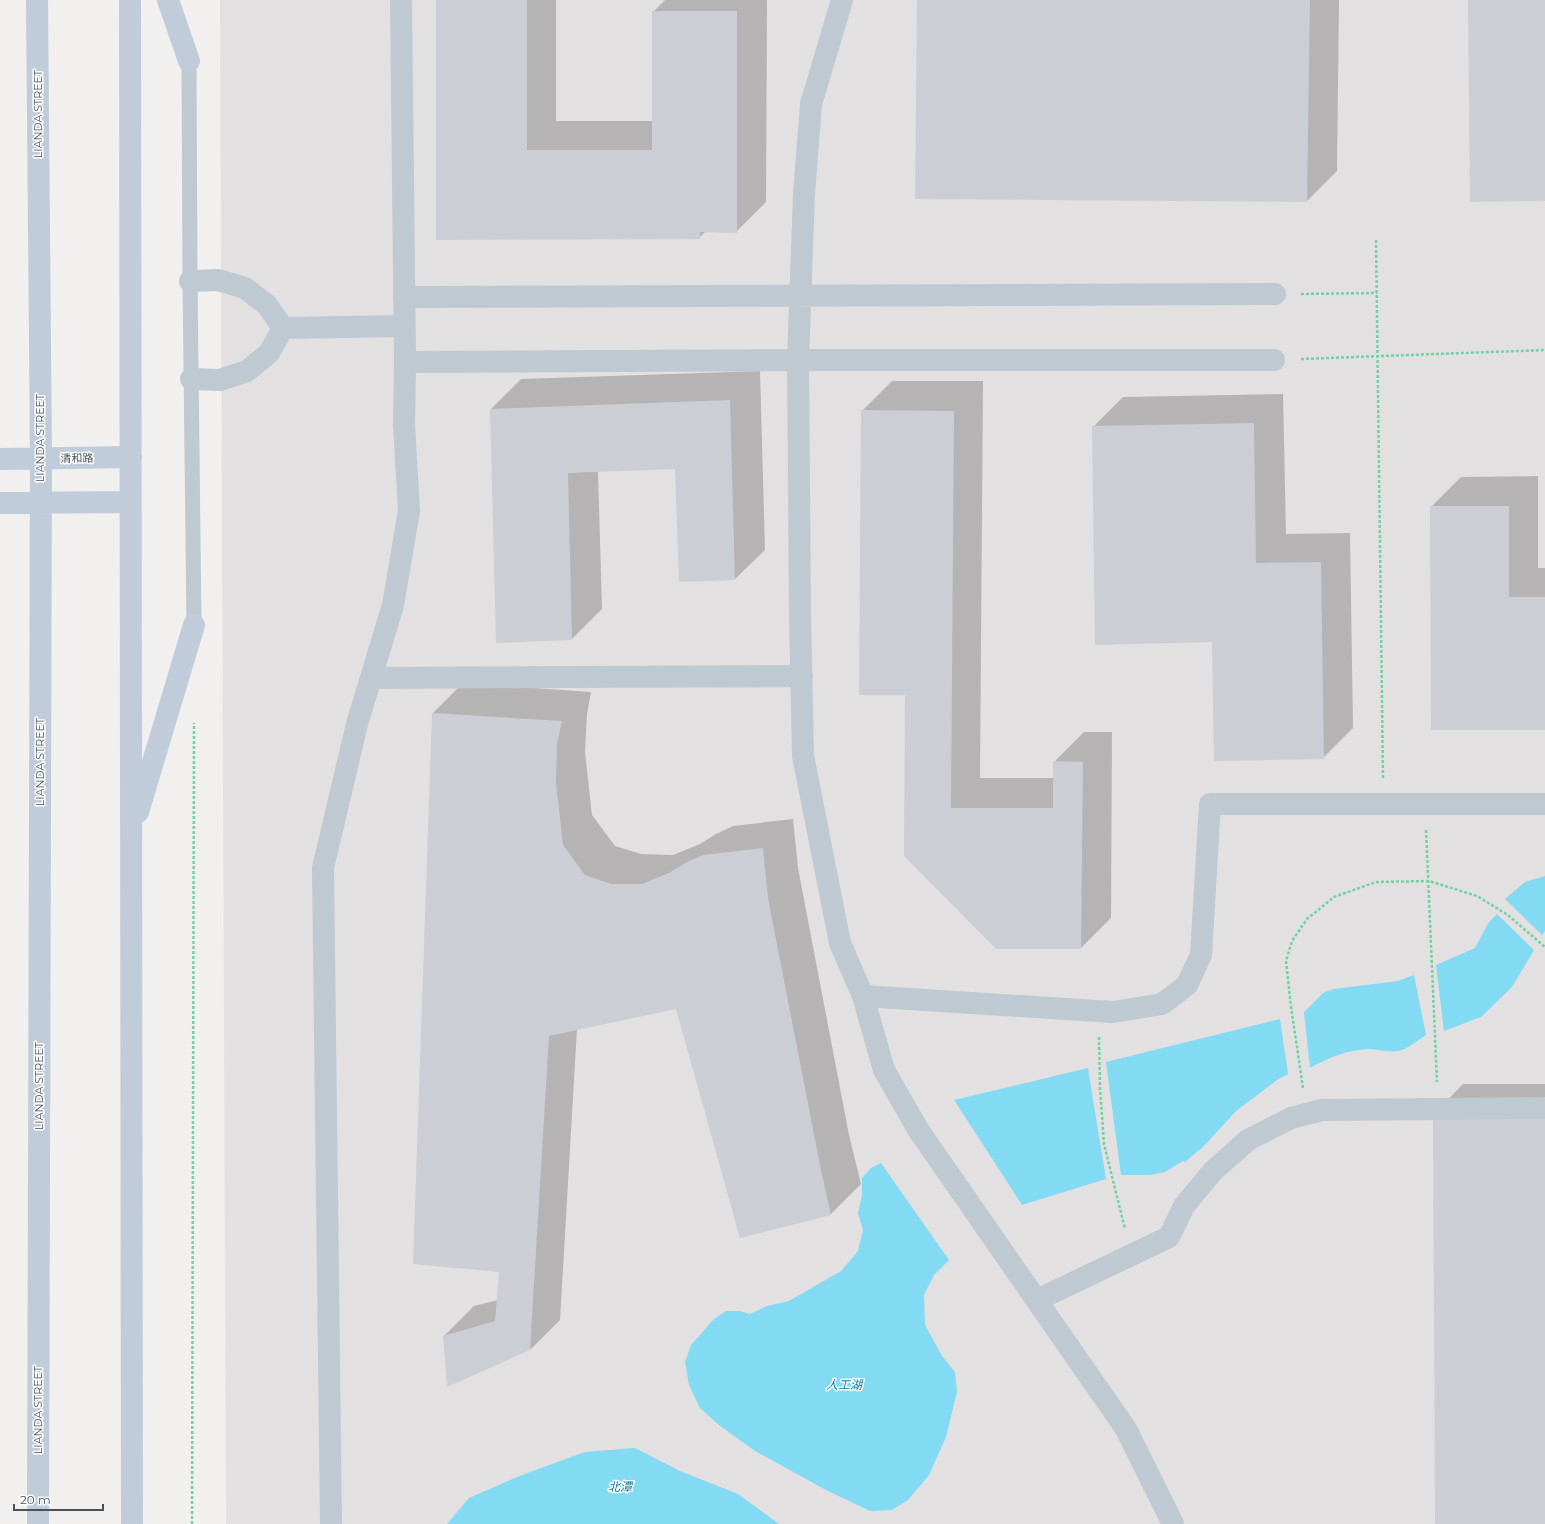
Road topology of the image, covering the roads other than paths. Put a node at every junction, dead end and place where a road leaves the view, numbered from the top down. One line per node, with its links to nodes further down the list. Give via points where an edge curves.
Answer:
1 (37, 0): 19 (main road, LIANDA STREET)
2 (130, 0): 17 (main road)
3 (168, 0): 6 (main road)
4 (401, 0): 10 (street)
5 (842, 0): 9 (street, via 811,104)
6 (189, 61): 7 (lane)
7 (190, 281): 12 (street, via 218,280 245,288 267,305); 16 (lane)
8 (1275, 294): 9 (street)
9 (800, 295): 10 (street); 13 (street)
10 (404, 297): 11 (street)
11 (404, 326): 12 (street); 15 (street)
12 (283, 328): 16 (street, via 269,353 247,371 220,380)
13 (798, 360): 14 (street); 15 (street); 24 (street)
14 (1274, 360)
15 (405, 362): 25 (street, via 404,425 408,510 393,605)
16 (191, 379): 23 (lane)
17 (131, 457): 19 (main road, 清和路); 20 (main road)
18 (0, 459): 19 (main road, 清和路)
19 (40, 459): 22 (main road, LIANDA STREET)
20 (130, 502): 22 (main road); 27 (main road)
21 (0, 503): 22 (main road)
22 (40, 503): 31 (main road, LIANDA STREET)
23 (194, 625): 27 (main road)
24 (802, 676): 25 (street); 28 (street, via 805,764 840,943)
25 (370, 678): 33 (street, via 323,868)
26 (1545, 804): 28 (street, via 1210,804 1201,955 1187,985 1162,1004 1113,1012)
27 (131, 835): 32 (main road)
28 (863, 996): 30 (street, via 884,1070 919,1131)
29 (1545, 1108): 30 (street, via 1322,1110 1291,1118 1248,1140 1213,1171 1184,1206 1169,1236)
30 (1037, 1300): 34 (street, via 1126,1429)
31 (38, 1524)
32 (132, 1524)
33 (331, 1524)
34 (1173, 1524)

